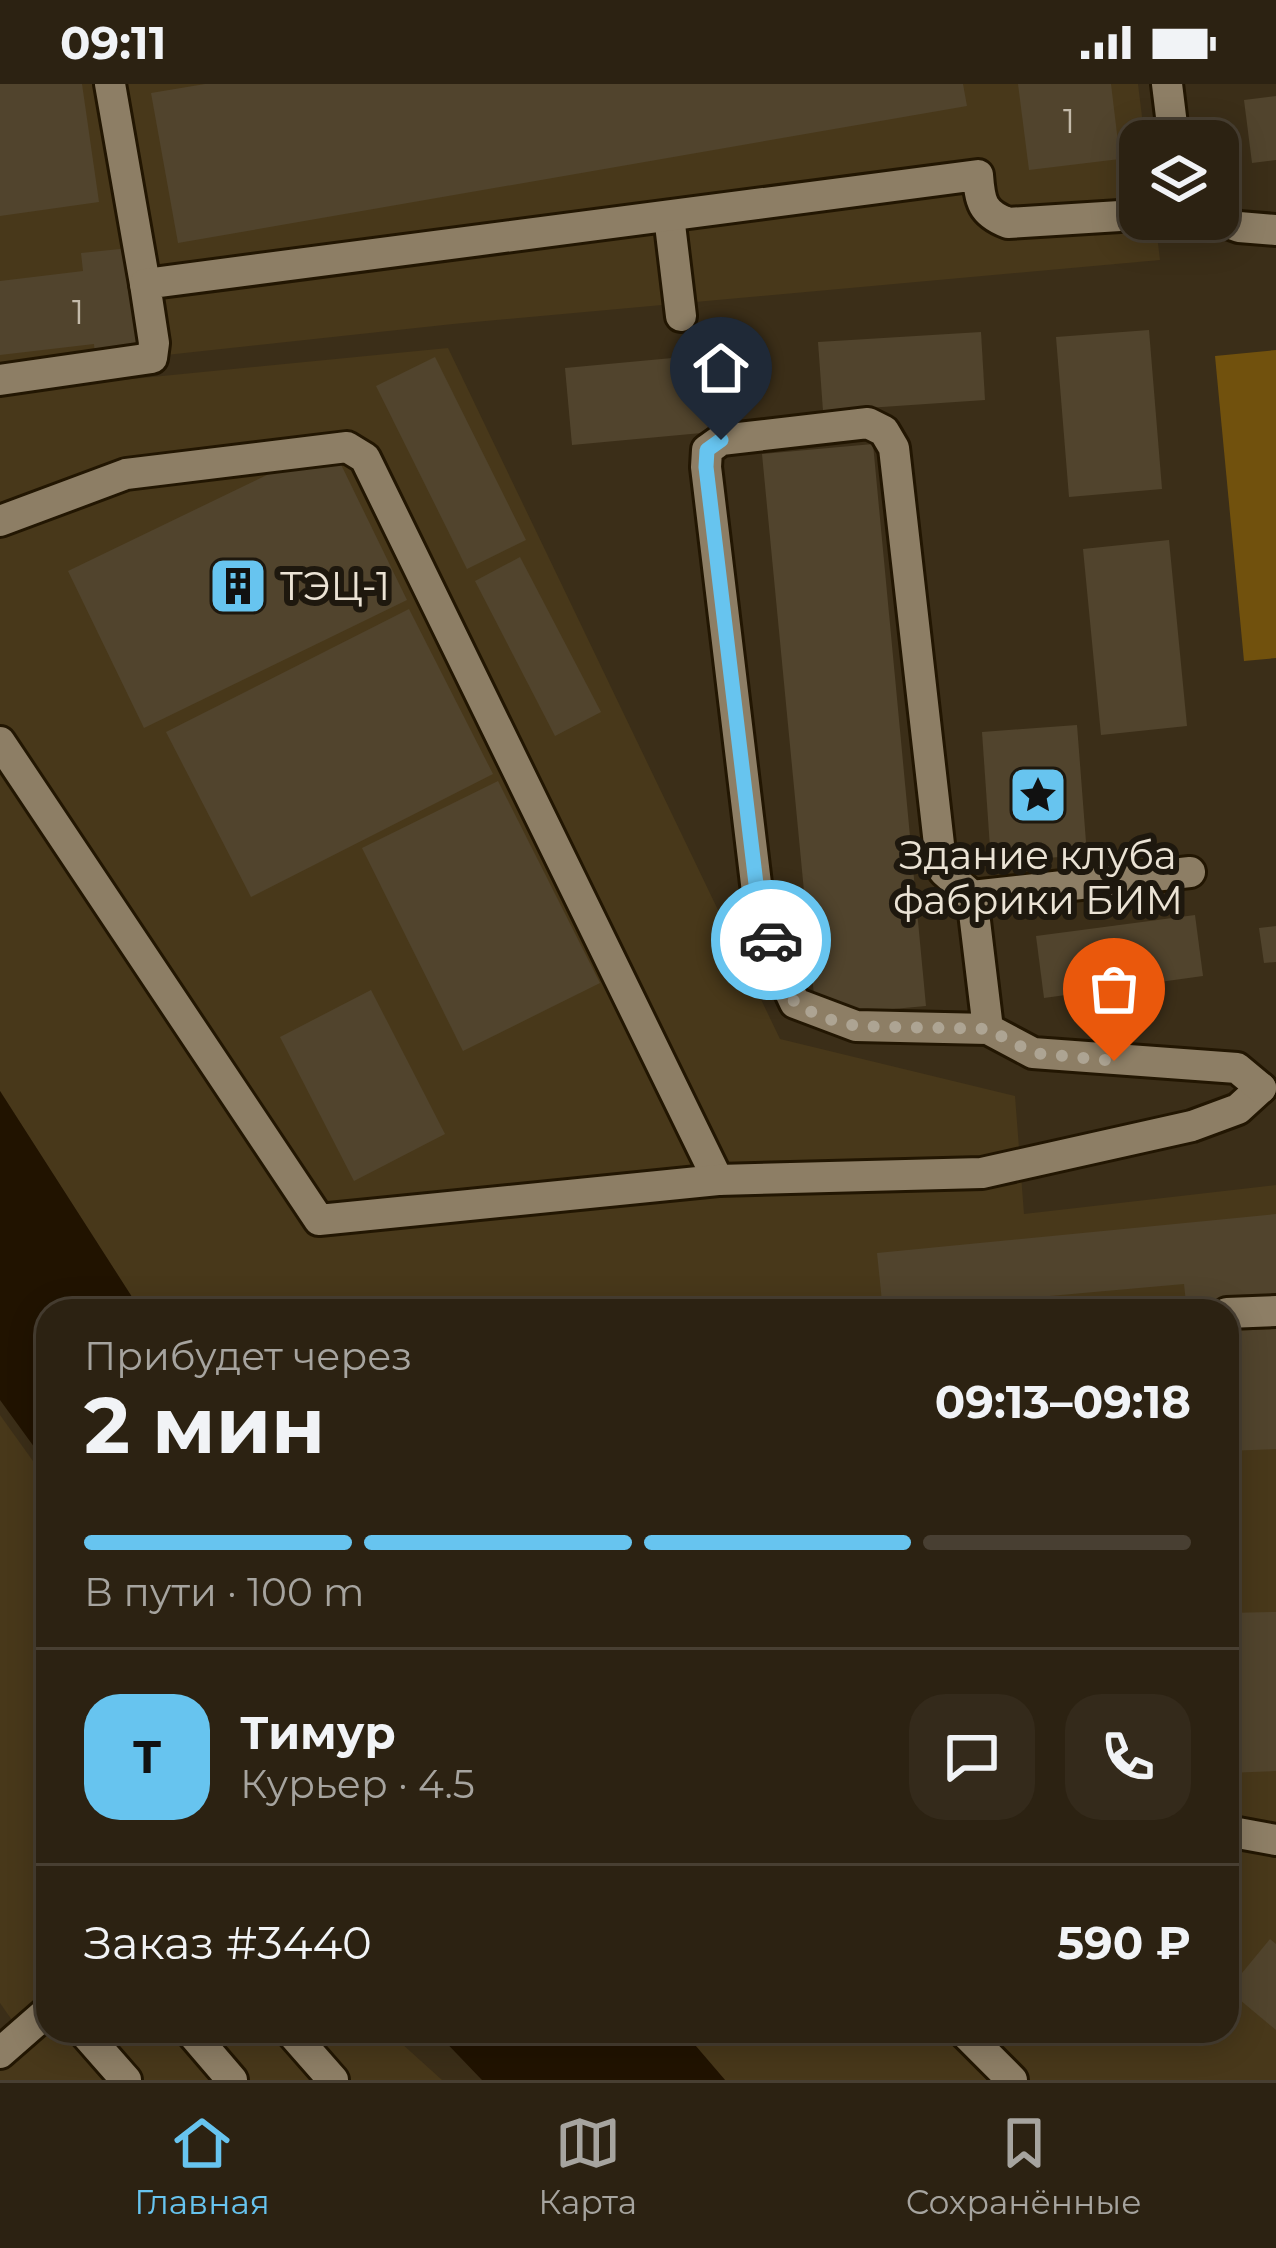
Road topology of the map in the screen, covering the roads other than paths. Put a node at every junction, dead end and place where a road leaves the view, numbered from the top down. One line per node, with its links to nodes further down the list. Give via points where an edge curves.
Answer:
1 (110, 84): 8 (street)
2 (1173, 85): 3 (street)
3 (1174, 120)
4 (669, 216): 5 (street, via 978,176 980,204 1008,223); 8 (street); 9 (street)
5 (1119, 216)
6 (1239, 224): 7 (street)
7 (1276, 230)
8 (145, 284): 10 (street, via 152,358)
9 (682, 316)
10 (0, 380)
11 (0, 521): 17 (street, via 126,474 347,446 365,458)
12 (0, 742): 17 (street, via 319,1220)
13 (1190, 872): 14 (street)
14 (972, 896): 15 (street); 15 (street, via 941,862 895,448 868,423 721,440 707,450 706,467 754,869 787,987 795,1004 856,1026)
15 (988, 1029): 16 (street, via 1033,1053 1237,1068)
16 (1268, 1088): 17 (street, via 1192,1126 982,1174)
17 (718, 1180)
18 (1276, 1311): 19 (street)
19 (1239, 1312)
20 (1239, 1833): 21 (street)
21 (1276, 1840)
22 (36, 2022): 27 (street)
23 (93, 2043): 28 (street)
24 (200, 2043): 29 (street)
25 (301, 2043): 30 (street)
26 (975, 2043): 31 (street)
27 (0, 2053)
28 (126, 2080)
29 (232, 2080)
30 (333, 2080)
31 (1012, 2080)

